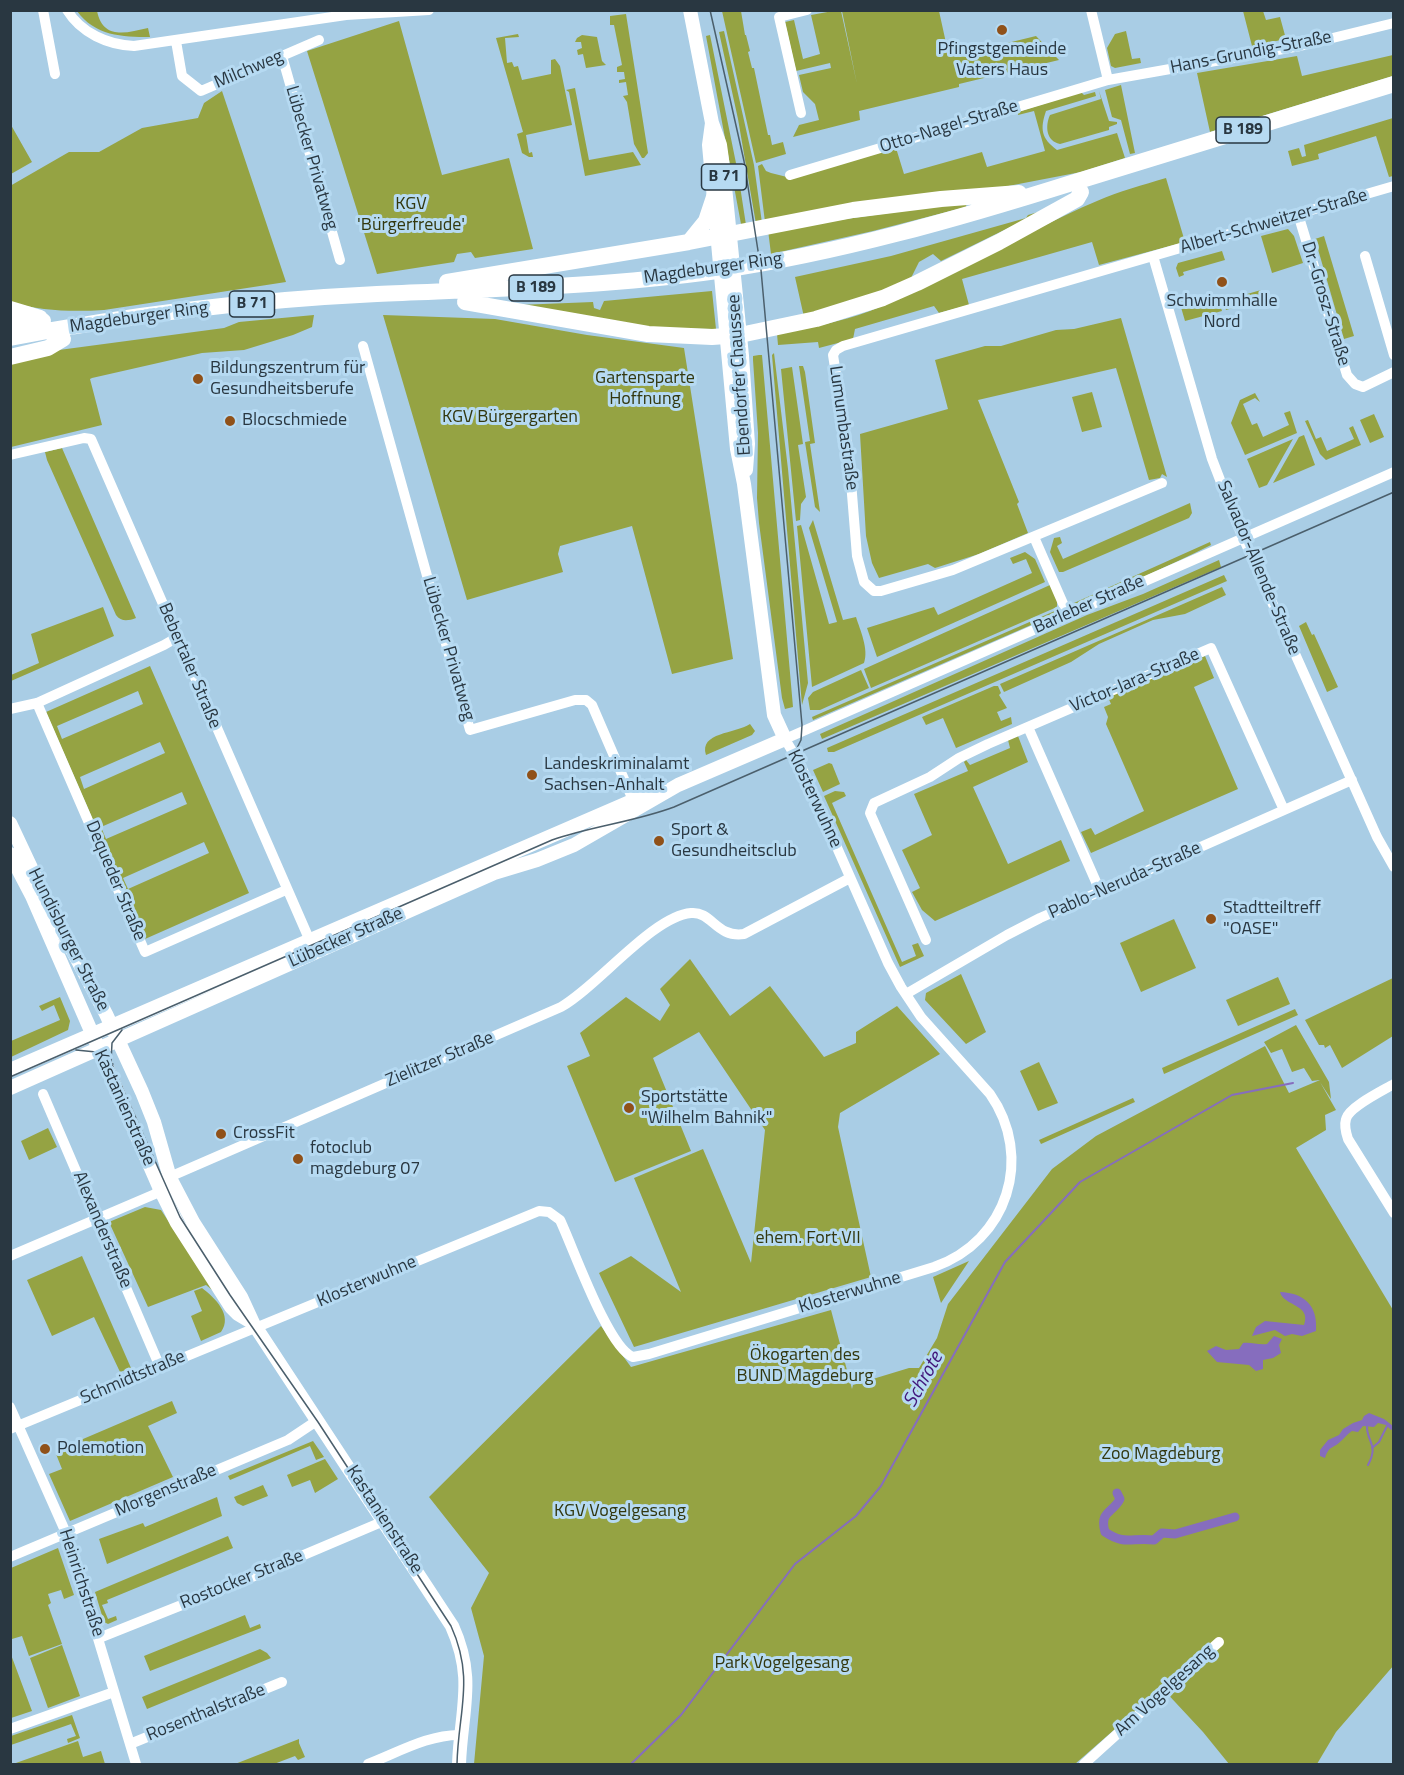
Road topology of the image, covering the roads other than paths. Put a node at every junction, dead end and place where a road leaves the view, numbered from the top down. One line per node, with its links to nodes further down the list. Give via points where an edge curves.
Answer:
1 (43, 10): 12 (street)
2 (67, 10): 10 (street, Milchweg, via 72,19 110,43 142,46)
3 (429, 10): 7 (street, Milchweg)
4 (690, 10): 17 (main road, Ebendorfer Chaussee / B 71)
5 (807, 10): 16 (street, via 779,17)
6 (1091, 10): 13 (street)
7 (345, 13): 10 (street, Milchweg)
8 (1394, 23): 13 (street, Hans-Grundig-Straße, via 1300,46)
9 (319, 40): 11 (street, Milchweg)
10 (176, 41): 11 (street, Milchweg, via 182,76 201,91)
11 (282, 56): 28 (street, Lübecker Privatweg)
12 (55, 74)
13 (1108, 80): 18 (street, Otto-Nagel-Straße)
14 (1394, 84): 22 (highway, Magdeburger Ring / B 189)
15 (1394, 95): 20 (highway, Magdeburger Ring / B 189)
16 (801, 113)
17 (712, 123): 21 (main road, Ebendorfer Chaussee / B 71, via 709,145); 24 (main road, Ebendorfer Chaussee / B 71, via 720,145)
18 (790, 175)
19 (1394, 186): 23 (street, Albert-Schweitzer-Straße)
20 (1081, 192): 29 (highway, Magdeburger Ring / B 189, via 935,235); 37 (highway, via 1077,199 999,242 900,291 823,318)
21 (714, 194): 24 (main road, Ebendorfer Chaussee); 25 (highway, B 71, via 705,221)
22 (1036, 194): 24 (highway, via 995,194 853,210); 29 (highway, Magdeburger Ring / B 189)
23 (1298, 214): 26 (street, Albert-Schweitzer-Straße); 44 (street, Dr.-Grosz-Straße, via 1347,375 1363,387)
24 (724, 235): 25 (highway); 37 (main road, Ebendorfer Chaussee / B 71)
25 (689, 242): 31 (highway, B 71, via 493,276 388,288)
26 (1154, 256): 48 (street, Lumumbastraße, via 843,345 833,355 849,457 856,548 867,587 880,591 936,575); 49 (street, Salvador-Allende-Straße, via 1212,459)
27 (1365, 256): 42 (street)
28 (340, 260)
29 (783, 265): 30 (highway, Magdeburger Ring / B 189)
30 (697, 279): 31 (highway, Magdeburger Ring / B 189); 32 (highway, Magdeburger Ring / B 189, via 591,295)
31 (376, 294): 34 (highway, Magdeburger Ring / B 71)
32 (465, 302): 37 (highway, B 71, via 648,334); 39 (highway, Magdeburger Ring / B 71, via 329,307)
33 (10, 309): 35 (highway)
34 (128, 318): 35 (highway, via 106,315); 38 (highway, Magdeburger Ring / B 71)
35 (50, 320): 36 (highway)
36 (10, 326)
37 (733, 336): 55 (main road, Ebendorfer Chaussee, via 737,449 774,715)
38 (10, 338)
39 (63, 339): 41 (highway, Magdeburger Ring / B 71); 43 (highway, via 48,348)
40 (363, 346): 58 (street, Lübecker Privatweg, via 470,730 586,700 592,705)
41 (10, 349)
42 (1394, 355)
43 (10, 357)
44 (1394, 372)
45 (10, 455): 51 (street, Bebertaler Straße, via 91,439)
46 (1394, 472): 49 (street, Barleber Straße)
47 (1162, 483): 48 (street, Lumumbastraße)
48 (1034, 537): 50 (street)
49 (1244, 538): 50 (street, Barleber Straße); 56 (street, Salvador-Allende-Straße)
50 (1068, 615): 55 (street, Barleber Straße)
51 (176, 638): 52 (street); 64 (street, Bebertaler Straße)
52 (37, 702): 53 (street); 64 (street, Dequeder Straße, via 145,952)
53 (10, 709)
54 (1028, 727): 59 (street, Victor-Jara-Straße, via 1211,648); 65 (street); 66 (street, Victor-Jara-Straße, via 973,751 871,807)
55 (785, 739): 57 (main road, Lübecker Straße); 63 (street, Klosterwuhne, via 801,766)
56 (1352, 780): 59 (street, Pablo-Neruda-Straße); 62 (street, Salvador-Allende-Straße)
57 (678, 785): 58 (main road, Lübecker Straße); 69 (main road, Lübecker Straße, via 574,845 494,873)
58 (633, 800): 67 (main road, Lübecker Straße)
59 (1284, 810): 65 (street, Pablo-Neruda-Straße)
60 (10, 823): 69 (main road, Hundisburger Straße)
61 (10, 854): 70 (main road, Hundisburger Straße)
62 (1394, 867)
63 (850, 878): 68 (street, Klosterwuhne); 75 (street, Zielitzer Straße, via 744,934 725,933 698,913 677,918 650,933 591,986 561,1007)
64 (286, 890): 67 (street, Bebertaler Straße)
65 (1100, 891): 68 (street, Pablo-Neruda-Straße, via 1015,930)
66 (926, 940)
67 (310, 941): 69 (main road, Lübecker Straße)
68 (906, 994): 80 (street, Klosterwuhne, via 921,1017 994,1101 1006,1124 1011,1146 1010,1184 999,1213 980,1239 950,1261 633,1357 622,1350 607,1326 560,1220 542,1211)
69 (115, 1032): 70 (main road, Lübecker Straße); 75 (main road, Kastanienstraße, via 151,1113)
70 (94, 1041): 71 (main road, Lübecker Straße); 73 (main road, Lübecker Straße); 76 (main road, Kastanienstraße)
71 (10, 1070)
72 (1394, 1084): 77 (street, via 1351,1111 1345,1125 1348,1139)
73 (10, 1088)
74 (43, 1094): 78 (street, Alexanderstraße)
75 (170, 1178): 76 (street, Zielitzer Straße); 80 (main road, Kastanienstraße)
76 (160, 1190): 78 (street, Zielitzer Straße); 80 (main road, Kastanienstraße, via 231,1307)
77 (1394, 1213)
78 (97, 1218): 79 (street, Zielitzer Straße); 81 (street, Alexanderstraße)
79 (10, 1256)
80 (254, 1325): 81 (street, Schmidtstraße); 83 (main road, Kastanienstraße)
81 (160, 1367): 84 (street, Schmidtstraße)
82 (10, 1407): 84 (street, Heinrichstraße)
83 (318, 1420): 85 (main road, Kastanienstraße); 86 (street, Morgenstraße, via 288,1440)
84 (15, 1428): 86 (street, Heinrichstraße)
85 (384, 1521): 88 (street, Rostocker Straße); 93 (main road, Kastanienstraße, via 448,1618 458,1640 466,1682)
86 (66, 1533): 87 (street, Morgenstraße); 88 (street, Heinrichstraße)
87 (10, 1557)
88 (99, 1638): 91 (street, Heinrichstraße)
89 (1219, 1642): 98 (street, Am Vogelgesang)
90 (282, 1682): 94 (street, Rosenthalstraße)
91 (114, 1692): 92 (street); 94 (street, Heinrichstraße)
92 (10, 1729)
93 (461, 1735): 96 (street, via 434,1738); 97 (main road, Kastanienstraße)
94 (130, 1744): 95 (street, Heinrichstraße)
95 (136, 1764)
96 (368, 1764)
97 (459, 1764)
98 (1084, 1764)

